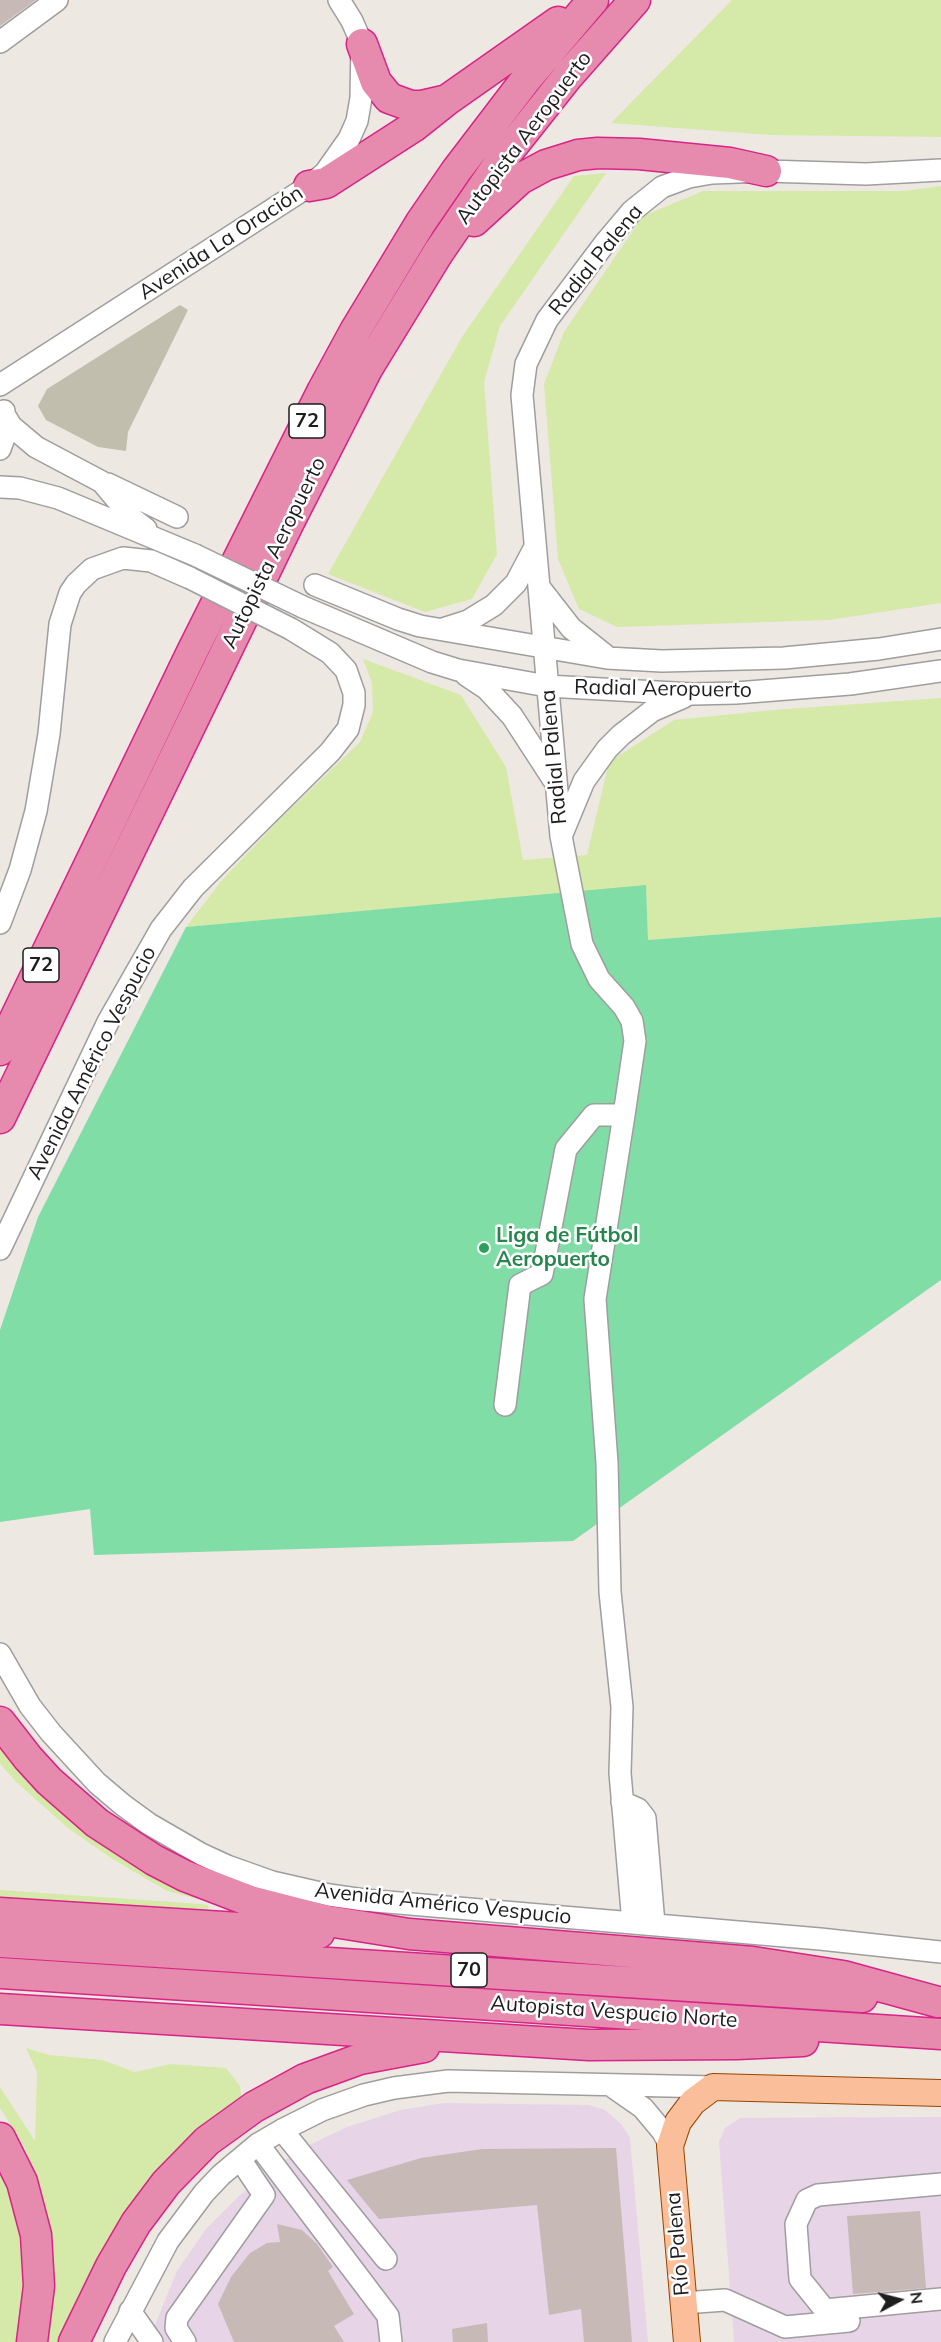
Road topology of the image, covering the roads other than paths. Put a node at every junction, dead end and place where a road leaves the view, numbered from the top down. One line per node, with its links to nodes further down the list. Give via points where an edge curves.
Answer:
1 (57, 0): 6 (street)
2 (339, 0): 7 (street)
3 (586, 0): 8 (highway)
4 (593, 0): 34 (highway, Autopista Aeropuerto / 72, via 456,171 355,331 197,641)
5 (635, 0): 12 (highway, Autopista Aeropuerto / 72, via 503,158)
6 (0, 42)
7 (362, 44): 8 (highway, via 376,82 389,98 411,106); 11 (street, Avenida La Oración, via 357,121 325,173)
8 (447, 100): 11 (highway, via 413,127 326,183)
9 (941, 170): 10 (street, Radial Palena, via 866,174)
10 (766, 171): 12 (highway, via 730,163 619,152 578,155 520,179); 20 (street, Radial Palena, via 696,176 674,182 651,195 605,243 548,320 526,364 522,395)
11 (309, 186): 13 (street, Avenida La Oración)
12 (438, 253): 36 (highway, Autopista Aeropuerto / 72, via 326,448)
13 (0, 385)
14 (3, 407): 15 (street); 16 (street, Radial Aeropuerto, via 11,426 36,447)
15 (0, 449)
16 (102, 482): 18 (street, Radial Aeropuerto); 19 (street, Radial Aeropuerto, via 133,519)
17 (0, 487): 19 (street, Radial Aeropuerto, via 58,498)
18 (177, 517)
19 (166, 542): 27 (street, Radial Aeropuerto, bridge, via 416,657)
20 (535, 546): 22 (street, Radial Palena); 23 (street, via 516,583 494,605 468,621)
21 (315, 585): 23 (street, Radial Aeropuerto, via 398,620)
22 (539, 587): 25 (street, Radial Palena); 26 (street, Radial Aeropuerto, via 571,628)
23 (440, 630): 25 (street, Radial Aeropuerto)
24 (941, 639): 26 (street, Radial Aeropuerto, via 773,659 662,661)
25 (544, 646): 26 (street, Radial Aeropuerto); 29 (street, Radial Palena)
26 (607, 657)
27 (458, 669): 29 (street, Radial Aeropuerto); 31 (street, Radial Aeropuerto, via 487,689 512,716)
28 (941, 671): 30 (street, Radial Aeropuerto, via 850,684)
29 (547, 686): 30 (street, Radial Aeropuerto); 31 (street, Radial Palena)
30 (693, 694): 32 (street, Radial Palena, via 652,711 607,749 584,781)
31 (555, 782): 32 (street, Radial Palena)
32 (561, 836): 35 (street, via 582,944 599,979 632,1021 635,1041)
33 (0, 923): 37 (street, Avenida Américo Vespucio, bridge, via 36,812 50,734 60,624 70,593 92,569 123,558 151,561 291,629 330,653 346,670 354,693 348,729 330,752 193,888 161,929 103,1032)
34 (0, 1050)
35 (624, 1114): 38 (street, via 594,1114 566,1149 542,1274 520,1285); 41 (street, via 595,1299 607,1463 610,1592 622,1707)
36 (0, 1118)
37 (0, 1249)
38 (505, 1405)
39 (0, 1654): 43 (street, Avenida Américo Vespucio, via 30,1706 97,1783 149,1824 227,1866 272,1882 329,1895)
40 (0, 1722): 45 (highway, via 28,1758 73,1803 154,1860 250,1901 328,1921)
41 (622, 1802): 43 (street); 44 (street, via 638,1809 645,1818)
42 (0, 1912): 45 (highway, via 299,1932)
43 (633, 1923): 44 (street, Avenida Américo Vespucio)
44 (654, 1924): 47 (street, Avenida Américo Vespucio)
45 (409, 1934): 49 (highway, via 753,1962 843,1976)
46 (0, 1942): 49 (highway, Autopista Vespucio Norte / 70)
47 (941, 1952)
48 (0, 1973): 51 (highway, Autopista Vespucio Norte / 70)
49 (940, 2002)
50 (0, 2009): 53 (highway)
51 (902, 2031): 52 (highway, Autopista Vespucio Norte / 70); 53 (highway, via 737,2044 589,2045)
52 (941, 2034)
53 (485, 2039): 70 (highway, via 389,2053 332,2068 279,2092 230,2123 186,2161 150,2202 123,2244)
54 (609, 2085): 55 (street); 57 (street, via 473,2080 424,2083 343,2102); 60 (street, Río Palena, via 643,2108)
55 (713, 2087): 56 (main road); 60 (main road, Río Palena, via 685,2112)
56 (941, 2093)
57 (282, 2130): 59 (street); 65 (street)
58 (0, 2138): 69 (highway, via 22,2182 36,2235 39,2286)
59 (258, 2144): 61 (street); 62 (street)
60 (670, 2146): 67 (main road, Río Palena)
61 (240, 2159): 64 (street); 68 (street, via 179,2224)
62 (285, 2178): 64 (street); 74 (street, via 388,2316)
63 (941, 2184): 66 (street, via 818,2195 807,2200 796,2224 800,2279 825,2310)
64 (264, 2195): 73 (street, via 177,2318 176,2328)
65 (386, 2259)
66 (941, 2301): 67 (street, via 932,2313 785,2327 725,2300)
67 (683, 2303): 75 (main road, Río Palena)
68 (130, 2311): 71 (street); 72 (street)
69 (32, 2342)
70 (74, 2342)
71 (116, 2342)
72 (152, 2342)
73 (185, 2342)
74 (391, 2342)
75 (687, 2342)

